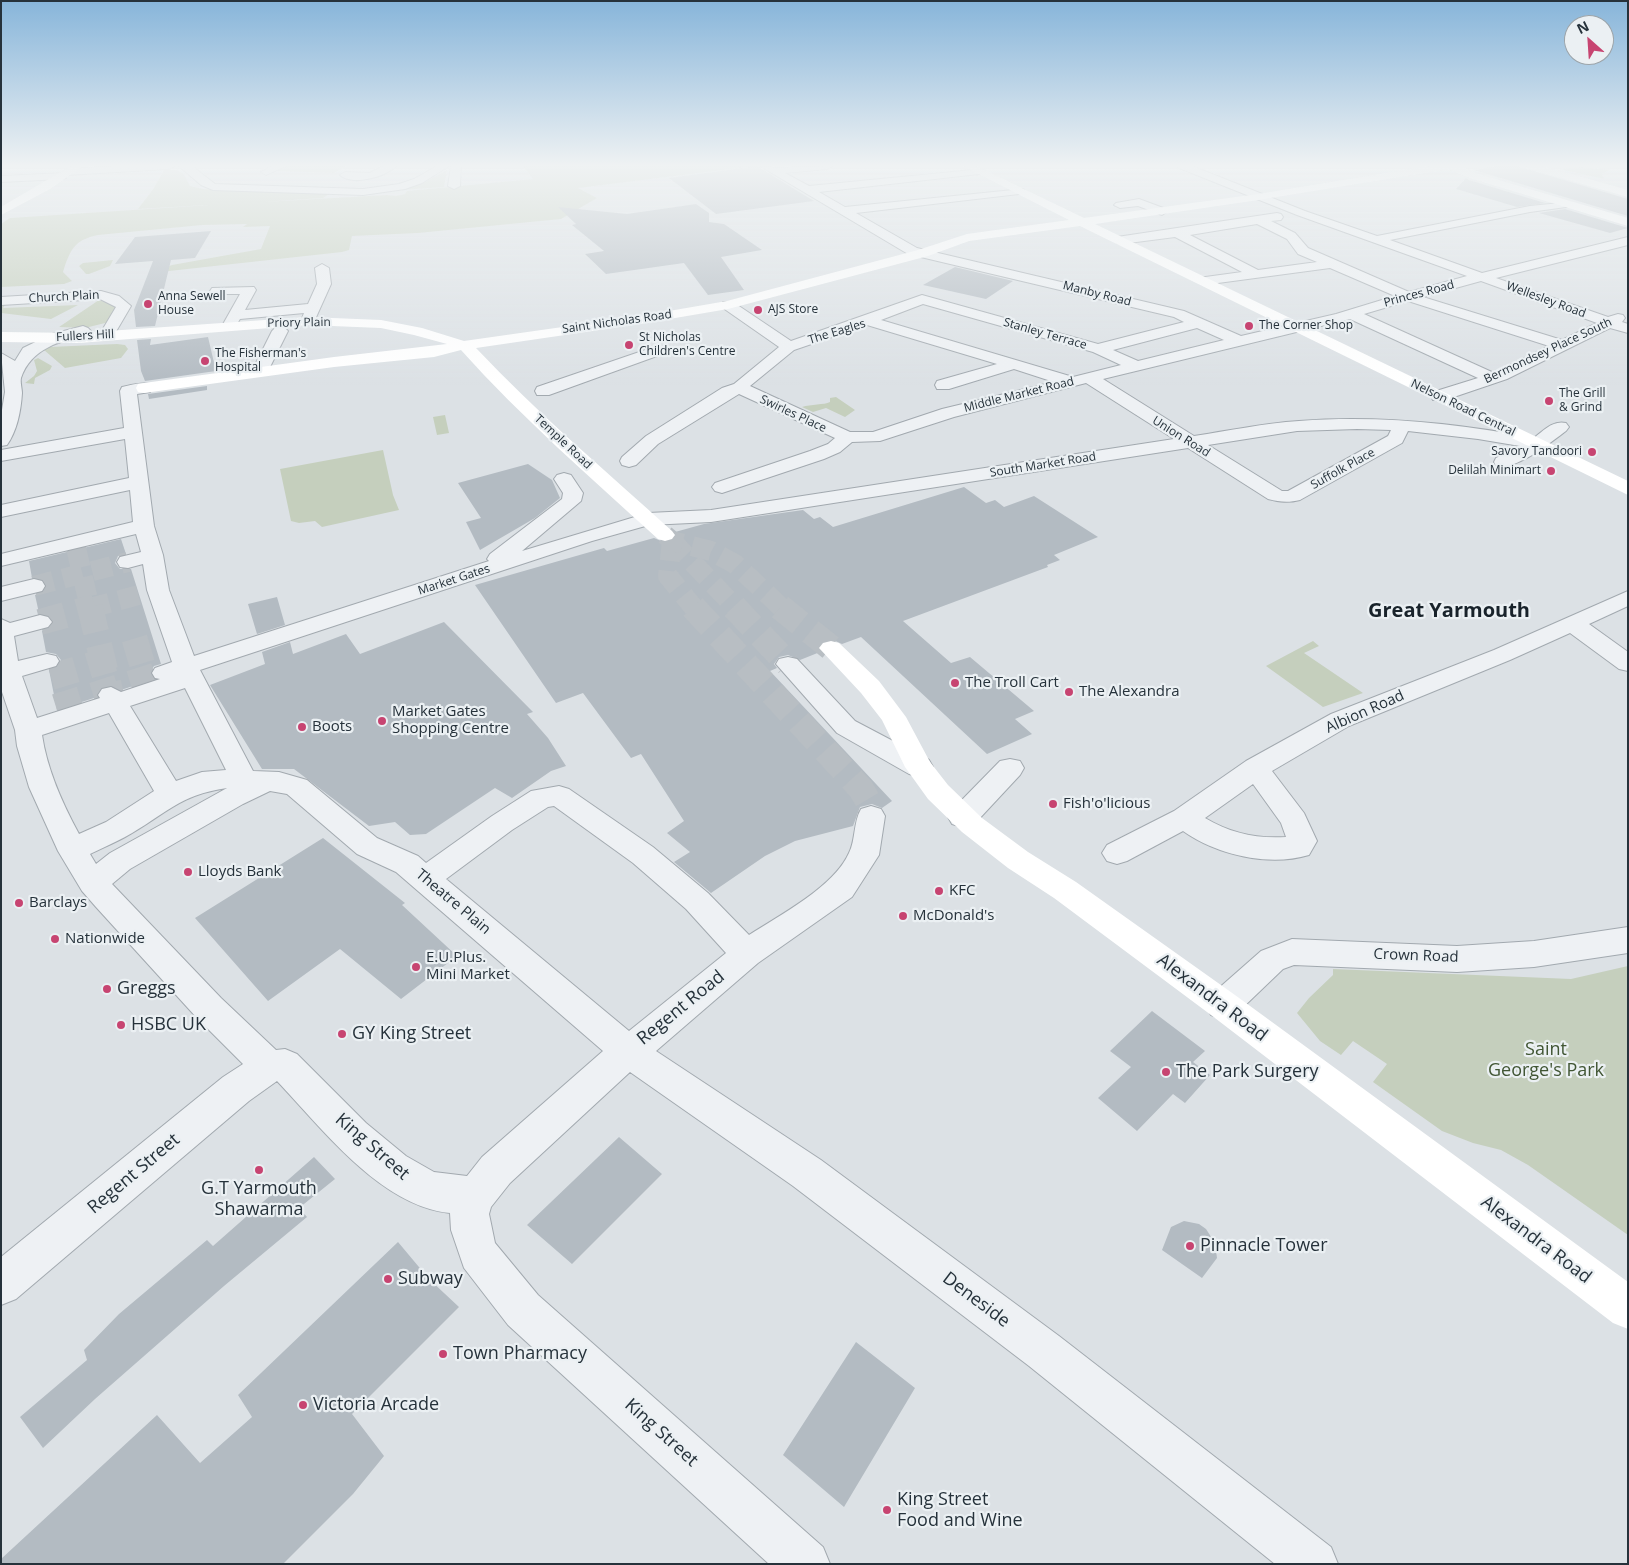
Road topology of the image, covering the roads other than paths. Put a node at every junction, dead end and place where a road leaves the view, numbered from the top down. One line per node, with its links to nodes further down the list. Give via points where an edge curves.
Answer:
1 (891, 239): 10 (street, Manby Road, via 906,248)
2 (964, 239): 10 (street, Saint Nicholas Road)
3 (1129, 239): 8 (street)
4 (1189, 239): 15 (street)
5 (1293, 239): 13 (street, via 1303,251)
6 (1300, 239): 11 (street)
7 (1377, 239): 16 (street, Wellesley Road)
8 (1121, 240): 17 (street, Nelson Road Central)
9 (1628, 241): 16 (street, Princes Road)
10 (923, 252): 23 (street, Saint Nicholas Road); 32 (street, Manby Road, via 1179,314)
11 (1337, 252)
12 (1360, 260): 13 (street)
13 (1331, 264): 15 (street); 21 (street)
14 (322, 268): 28 (street, via 324,284)
15 (1254, 273): 17 (street)
16 (1482, 277): 19 (street, Princes Road); 31 (street, Wellesley Road)
17 (1203, 280): 35 (street, Nelson Road Central)
18 (1415, 281): 19 (street)
19 (1437, 288): 21 (street, Princes Road); 24 (street)
20 (217, 291): 30 (street, via 249,290)
21 (1407, 296): 26 (street, Princes Road); 27 (street)
22 (1, 301): 39 (street, Church Plain, via 106,295 124,306)
23 (728, 305): 44 (street, Saint Nicholas Road); 46 (street)
24 (1488, 308): 27 (street); 33 (street, via 1517,319)
25 (1628, 313): 31 (street, Bermondsey Place South)
26 (1352, 314): 35 (street, Princes Road); 54 (street)
27 (1462, 314): 33 (street)
28 (311, 315): 30 (street, Priory Plain); 44 (street, Priory Plain, via 382,324)
29 (867, 320): 46 (street, The Eagles); 47 (street, Stanley Terrace, via 922,299); 50 (street, The Eagles)
30 (232, 321): 40 (street, Priory Plain)
31 (1608, 322): 36 (street, Wellesley Road); 45 (street, Bermondsey Place South)
32 (1197, 323): 43 (street, Manby Road); 47 (street, Stanley Terrace)
33 (1501, 325): 45 (street)
34 (1, 326): 37 (street, Fullers Hill)
35 (1298, 326): 43 (street, Middle Market Road); 59 (street, Nelson Road Central)
36 (1628, 329)
37 (83, 331): 39 (street, Fullers Hill); 42 (street)
38 (280, 331): 52 (street, Priory Plain)
39 (109, 332): 40 (street, Fullers Hill)
40 (130, 333): 42 (street, Fullers Hill)
41 (1, 337): 42 (street, Fullers Hill)
42 (57, 338): 53 (street, via 29,351)
43 (1239, 340): 51 (street, Middle Market Road)
44 (465, 345): 52 (street, Saint Nicholas Road, via 434,352); 76 (street, Temple Road, via 551,432)
45 (1562, 345): 54 (street, Bermondsey Place South)
46 (789, 347): 57 (street, The Eagles)
47 (1098, 349): 51 (street, Stanley Terrace)
48 (651, 352): 58 (street)
49 (1, 358): 53 (street, via 8,363)
50 (1014, 364): 55 (street, The Eagles); 56 (street)
51 (1137, 366): 55 (street, Middle Market Road)
52 (260, 371): 62 (street, Saint Nicholas Road, via 128,391)
53 (14, 377): 64 (street, via 10,415)
54 (1494, 379): 59 (street, Bermondsey Place South)
55 (1081, 380): 63 (street, Middle Market Road, via 948,413 874,437); 65 (street, Union Road)
56 (943, 385)
57 (740, 388): 63 (street, Swirles Place); 68 (street, The Eagles, via 728,392 652,440)
58 (542, 390)
59 (1439, 396): 66 (street, Nelson Road Central)
60 (1401, 426): 65 (street, South Market Road, via 1318,425); 66 (street, South Market Road, via 1439,428); 74 (street, Suffolk Place, via 1396,439 1293,496)
61 (1560, 427): 66 (street)
62 (132, 432): 67 (street); 71 (street)
63 (847, 437): 72 (street, via 834,448 753,483)
64 (1, 441)
65 (1191, 443): 74 (street, Union Road); 76 (street, South Market Road, via 711,516)
66 (1536, 444): 69 (street); 73 (street, Nelson Road Central)
67 (1, 456)
68 (629, 461)
69 (1503, 462)
70 (564, 479): 82 (street, via 573,493 571,501)
71 (139, 482): 75 (street); 77 (street)
72 (722, 487)
73 (1628, 488)
74 (1275, 495)
75 (1, 511)
76 (648, 519): 78 (street, Temple Road); 82 (street, Market Gates)
77 (144, 526): 79 (street); 80 (street, via 75,545)
78 (665, 536)
79 (152, 555): 81 (street); 93 (street, via 148,592 162,635)
80 (1, 560)
81 (128, 562)
82 (485, 569): 93 (street, Market Gates, via 259,641)
83 (34, 586): 84 (street)
84 (1, 594)
85 (1628, 598): 87 (street, Albion Road)
86 (40, 622): 88 (street)
87 (1572, 623): 91 (street); 100 (street, Albion Road, via 1502,655 1340,720)
88 (2, 629): 94 (street, King Street)
89 (831, 648): 98 (street, via 852,666 893,716)
90 (788, 664): 98 (street, via 846,727)
91 (1628, 664)
92 (49, 669): 94 (street)
93 (180, 672): 95 (street, Market Gates); 101 (street)
94 (11, 680): 97 (street, King Street)
95 (113, 698): 97 (street, Market Gates); 102 (street)
96 (56, 707): 97 (street)
97 (26, 724): 106 (street, King Street, via 38,777)
98 (919, 767): 104 (street)
99 (1010, 768): 104 (street)
100 (1256, 768): 105 (street, Albion Road); 105 (street, via 1294,820 1302,841 1299,847 1236,844 1216,837)
101 (254, 780): 102 (street, Theatre Plain, via 202,782); 108 (street, Theatre Plain, via 297,787 367,846); 109 (street, via 233,797 120,861)
102 (170, 794): 106 (street, Theatre Plain, via 116,829)
103 (870, 816): 111 (street, Regent Road, via 864,855 841,889)
104 (962, 817): 112 (street, Alexandra Road)
105 (1184, 818): 107 (street, Albion Road)
106 (72, 849): 109 (street, King Street)
107 (1117, 853)
108 (416, 871): 111 (street, via 541,798 559,796 643,855 697,901); 113 (street, Theatre Plain)
109 (93, 883): 114 (street, King Street, via 236,1038)
110 (1628, 940): 112 (street, Crown Road, via 1534,954 1457,959 1292,952 1272,960)
111 (747, 954): 113 (street, Regent Road, via 653,1034)
112 (1223, 1005): 117 (street, Alexandra Road)
113 (628, 1050): 115 (street, Regent Road, via 496,1170); 119 (street, Deneside, via 807,1173 1044,1351)
114 (269, 1066): 115 (street, King Street, via 285,1065 401,1177 430,1190); 116 (street, Regent Street, via 236,1088)
115 (475, 1196): 118 (street, King Street, via 469,1214 478,1254 523,1310)
116 (1, 1284)
117 (1628, 1308)
118 (806, 1564)
119 (1314, 1564)

